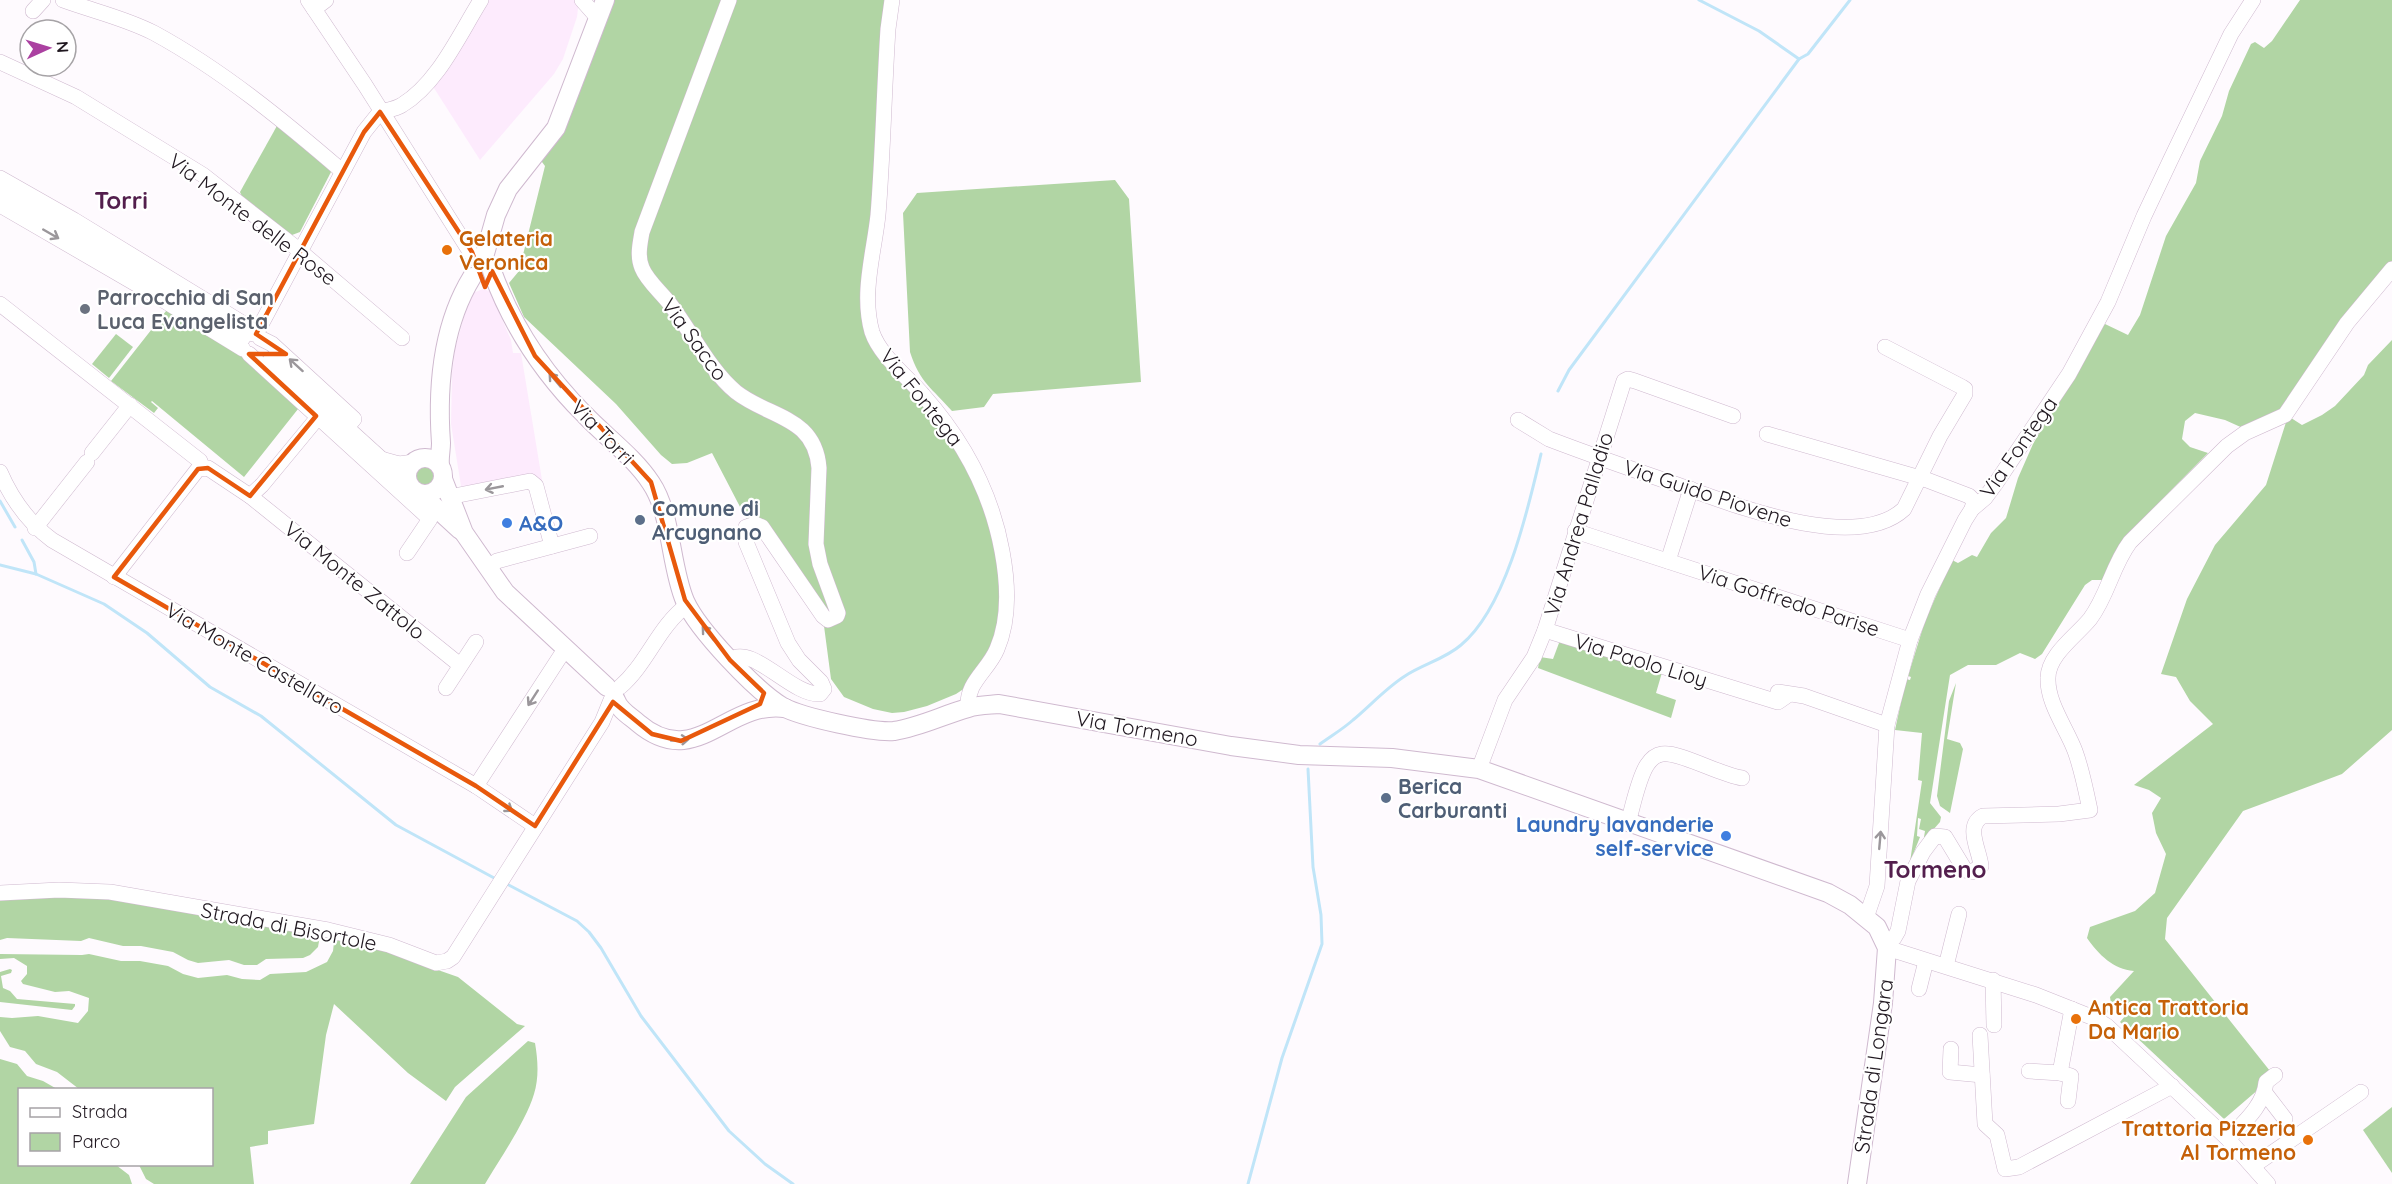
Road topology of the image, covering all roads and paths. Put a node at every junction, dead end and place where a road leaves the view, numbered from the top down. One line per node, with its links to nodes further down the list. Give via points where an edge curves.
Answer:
1 (63, 0): 12 (street, via 133,24 197,59)
2 (481, 0): 11 (street, via 445,60 417,93 401,106)
3 (582, 0): 9 (street)
4 (605, 0): 9 (main road)
5 (729, 0): 56 (street, Via Sacco, via 642,232 640,260 643,270 724,380 752,403 794,422 812,442 819,468 816,544 838,612 828,620 823,616 762,527 746,527 746,542 788,643 824,689 820,694 805,692 752,659 740,656)
6 (892, 0): 62 (street, Via Fontega, via 878,215 867,308 873,333 883,351 965,450 978,474 1002,551 1007,603 1004,624 988,666 968,692)
7 (2253, 0): 41 (street, Via Fontega, via 2226,45 2148,207 2108,302 2069,374 1996,483)
8 (316, 3): 11 (street, Via Torri)
9 (597, 17): 17 (main road, via 556,128 508,189)
10 (0, 62): 16 (street, Via Monte delle Rose, via 76,97 202,176)
11 (380, 112): 12 (street); 17 (street, Via Torri)
12 (342, 171): 16 (street)
13 (0, 178): 21 (street, via 244,324)
14 (0, 191): 21 (street)
15 (0, 205): 21 (street, one-way to 21, via 150,292)
16 (299, 251): 20 (street, Via Monte delle Rose); 21 (street)
17 (483, 262): 28 (main road, via 468,267 472,277 453,318 440,395); 51 (main road, Via Torri, one-way to 17, via 656,492 638,466 583,413 535,356)
18 (2392, 269): 73 (street, via 2347,323 2284,415 2227,446 2130,542 2119,557 2098,606 2051,664 2047,680 2076,754 2090,810 1983,816 1977,822 1973,840 1980,866 1972,872 1965,870 1945,837 1935,836 1908,881 1898,931)
19 (0, 304): 23 (street, Via Monte Zattolo)
20 (402, 338)
21 (252, 342): 24 (street); 27 (street, one-way to 21, via 272,344)
22 (1885, 347): 36 (street, Via Guido Piovene, via 1965,389)
23 (130, 405): 33 (street, Via Monte Zattolo, via 200,461); 42 (street)
24 (321, 412): 27 (street); 39 (street); 47 (street, via 430,519)
25 (1733, 416): 30 (street, Via Andrea Palladio, via 1628,379 1619,393)
26 (1518, 420): 30 (street, Via Guido Piovene, via 1549,439)
27 (351, 423): 31 (street)
28 (439, 432): 32 (main road, via 430,449); 35 (main road)
29 (1767, 434): 36 (street)
30 (1598, 458): 38 (street, Via Guido Piovene); 43 (street, Via Andrea Palladio)
31 (381, 459): 32 (street, via 395,464); 37 (street)
32 (416, 461): 35 (main road, via 433,460); 37 (main road, via 407,472)
33 (202, 468): 39 (street, Via Monte Zattolo, via 208,468); 50 (street)
34 (0, 471): 42 (street, Via Monte Castellaro)
35 (442, 472): 37 (main road, via 440,487 434,493); 40 (main road)
36 (1918, 477): 38 (street, Via Guido Piovene, via 1915,490 1895,517 1880,523 1849,526 1778,519); 41 (street, via 1969,496 1974,501)
37 (415, 489): 44 (main road)
38 (1691, 489): 48 (street)
39 (250, 496): 57 (street, Via Monte Zattolo)
40 (449, 497): 44 (main road); 46 (street, one-way to 40, via 536,486 530,481)
41 (1972, 509): 53 (street, Via Fontega, via 1937,574)
42 (35, 528): 50 (street, Via Monte Castellaro)
43 (1575, 531): 48 (street, Via Goffredo Parise); 52 (street, Via Andrea Palladio)
44 (464, 533): 49 (main road)
45 (590, 536): 46 (street)
46 (552, 546): 49 (street, via 497,561)
47 (407, 553)
48 (1668, 561): 53 (street, Via Goffredo Parise)
49 (488, 568): 55 (main road, via 505,592)
50 (114, 577): 67 (street, Via Monte Castellaro)
51 (687, 605): 56 (main road, Via Tormeno, one-way to 51); 59 (street, Strada di Bisortole, via 668,622 629,679)
52 (1545, 630): 64 (street, Via Paolo Lioy, via 1738,690 1762,687 1804,696); 65 (street, Via Andrea Palladio, via 1506,700)
53 (1910, 640): 64 (street, Via Fontega)
54 (476, 642): 57 (street)
55 (565, 650): 59 (main road); 67 (street, one-way to 67)
56 (730, 660): 60 (main road, Via Tormeno)
57 (460, 665): 58 (street)
58 (446, 688)
59 (614, 693): 63 (main road, one-way to 63, via 620,707 652,734 668,741 690,739); 69 (street, Strada di Bisortole, via 602,722)
60 (764, 693): 61 (main road, Via Tormeno); 63 (main road)
61 (785, 708): 62 (main road, Via Tormeno, via 881,731 912,727); 63 (main road)
62 (968, 708): 65 (main road, Via Tormeno, via 1018,706 1232,746)
63 (755, 709)
64 (1887, 725): 72 (street, Via Fontega, one-way to 64, via 1877,886)
65 (1479, 769): 68 (main road, Via Tormeno)
66 (1743, 778): 68 (street, via 1674,756 1654,756 1646,766)
67 (476, 786): 69 (street, Via Monte Castellaro, one-way to 69)
68 (1628, 823): 72 (main road, Via Tormeno, via 1828,893)
69 (535, 826): 70 (street, Strada di Bisortole, via 453,957 442,963 328,930 110,892 81,889)
70 (0, 893)
71 (1959, 914): 75 (street)
72 (1866, 918): 73 (main road, Via Tormeno, via 1880,931)
73 (1887, 945): 74 (street); 93 (main road, Strada di Longara, via 1883,1003)
74 (1926, 961): 75 (street); 77 (street)
75 (1946, 966): 76 (street)
76 (1993, 980): 78 (street); 79 (street)
77 (1919, 989)
78 (2072, 1009): 83 (street); 86 (street, via 2107,1026)
79 (1994, 1025)
80 (1980, 1035): 84 (street)
81 (1951, 1049): 84 (street, via 1950,1072)
82 (2029, 1071): 83 (street)
83 (2060, 1072): 89 (street, via 2071,1076)
84 (1982, 1075): 86 (street, via 1984,1124 1996,1135 2005,1169 2019,1167)
85 (2275, 1075): 88 (street, via 2266,1082)
86 (2172, 1086): 91 (street)
87 (2361, 1092): 92 (street)
88 (2265, 1093): 90 (street); 91 (street)
89 (2068, 1101)
90 (2285, 1119)
91 (2228, 1139): 92 (street)
92 (2253, 1166): 94 (street)
93 (1857, 1184)
94 (2268, 1184)

